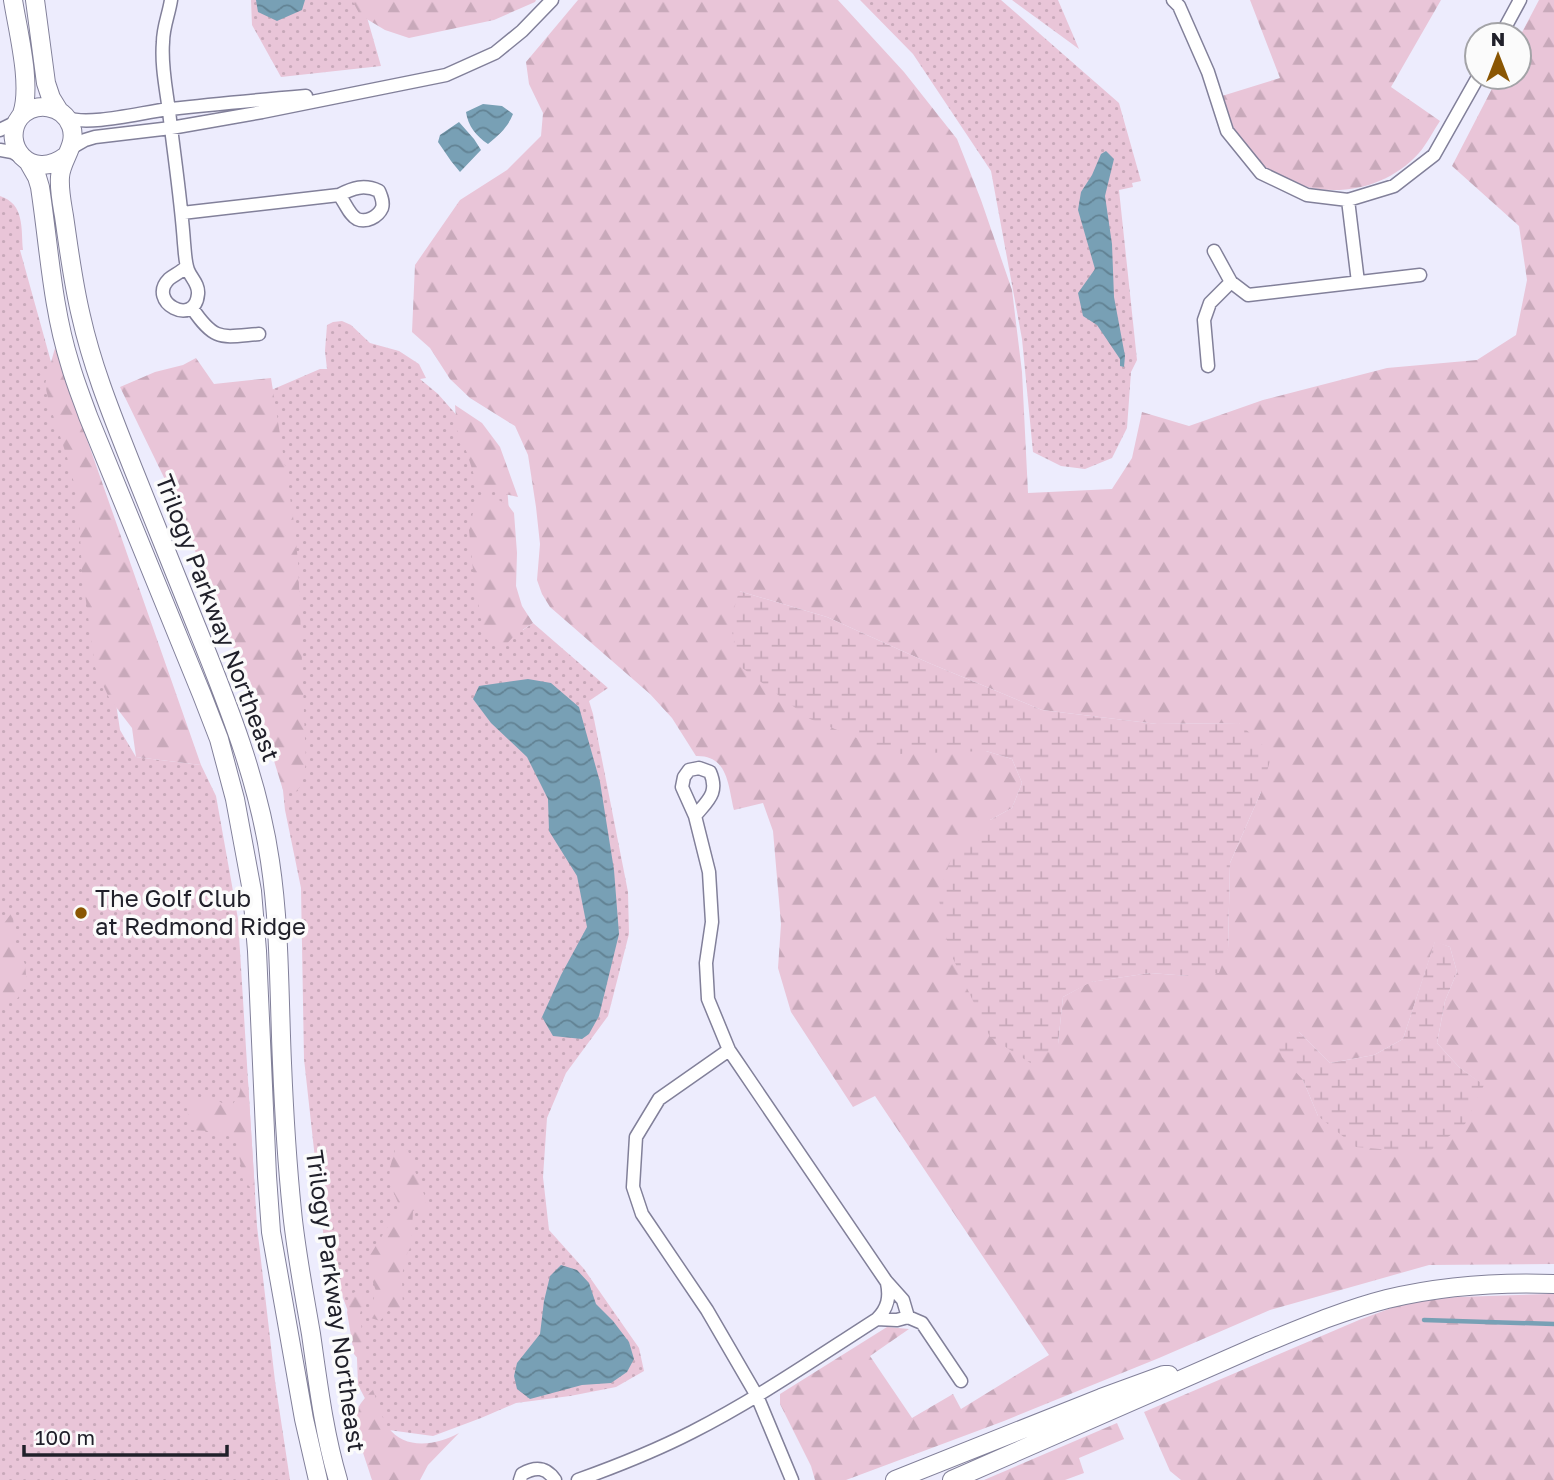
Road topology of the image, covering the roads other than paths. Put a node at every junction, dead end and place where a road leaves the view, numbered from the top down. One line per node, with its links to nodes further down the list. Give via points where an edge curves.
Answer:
1 (13, 0): 12 (street, via 26,85 26,102)
2 (35, 0): 11 (street, via 46,83)
3 (171, 0): 10 (street, via 162,54)
4 (552, 0): 8 (street, via 495,53 446,75)
5 (1173, 0): 18 (street, via 1208,72 1227,131 1261,173 1307,195)
6 (1520, 0): 7 (street)
7 (1509, 21)
8 (365, 91): 10 (street); 13 (street)
9 (1470, 91): 18 (street, via 1434,155 1394,187)
10 (169, 109): 11 (street, via 92,120); 13 (street)
11 (63, 114): 12 (street, via 39,106); 15 (street, via 72,127)
12 (13, 122): 16 (street, via 13,140)
13 (171, 128): 15 (street, via 85,140); 19 (street)
14 (0, 150): 16 (street)
15 (68, 152): 16 (street, via 47,166); 38 (street, Trilogy Parkway Northeast, via 60,185 68,248 102,391 233,718 255,788 271,871 278,951 292,1211)
16 (25, 160): 37 (street, Trilogy Parkway Northeast, via 40,187 70,363 219,738 235,799 252,891 257,951 271,1232)
17 (339, 195): 19 (street)
18 (1348, 200): 24 (street)
19 (182, 213): 21 (street)
20 (1214, 251): 23 (street)
21 (186, 267): 25 (street, via 197,285); 25 (street, via 169,280 164,298 175,310)
22 (1420, 275): 24 (street)
23 (1231, 282): 24 (street, via 1248,295); 27 (street, via 1210,303 1204,320)
24 (1358, 282)
25 (192, 308): 26 (street, via 208,330 224,336)
26 (260, 334)
27 (1208, 366)
28 (695, 816): 29 (street, via 709,872 708,999)
29 (729, 1050): 30 (street); 36 (street, via 659,1099 636,1137 634,1187 642,1214 707,1310)
30 (886, 1281): 32 (street, via 903,1300); 33 (street, via 888,1303)
31 (1554, 1284): 34 (street, via 1489,1284 1390,1298 1310,1324)
32 (908, 1317): 33 (street); 35 (street, via 922,1323)
33 (877, 1319): 36 (street)
34 (1193, 1374): 43 (street, via 1164,1375); 44 (street)
35 (961, 1381)
36 (757, 1396): 41 (street, via 636,1459); 42 (street)
37 (318, 1480)
38 (338, 1480)
39 (520, 1480): 40 (street, via 531,1469 550,1473)
40 (555, 1480)
41 (578, 1480)
42 (792, 1480)
43 (895, 1480)
44 (952, 1480)

